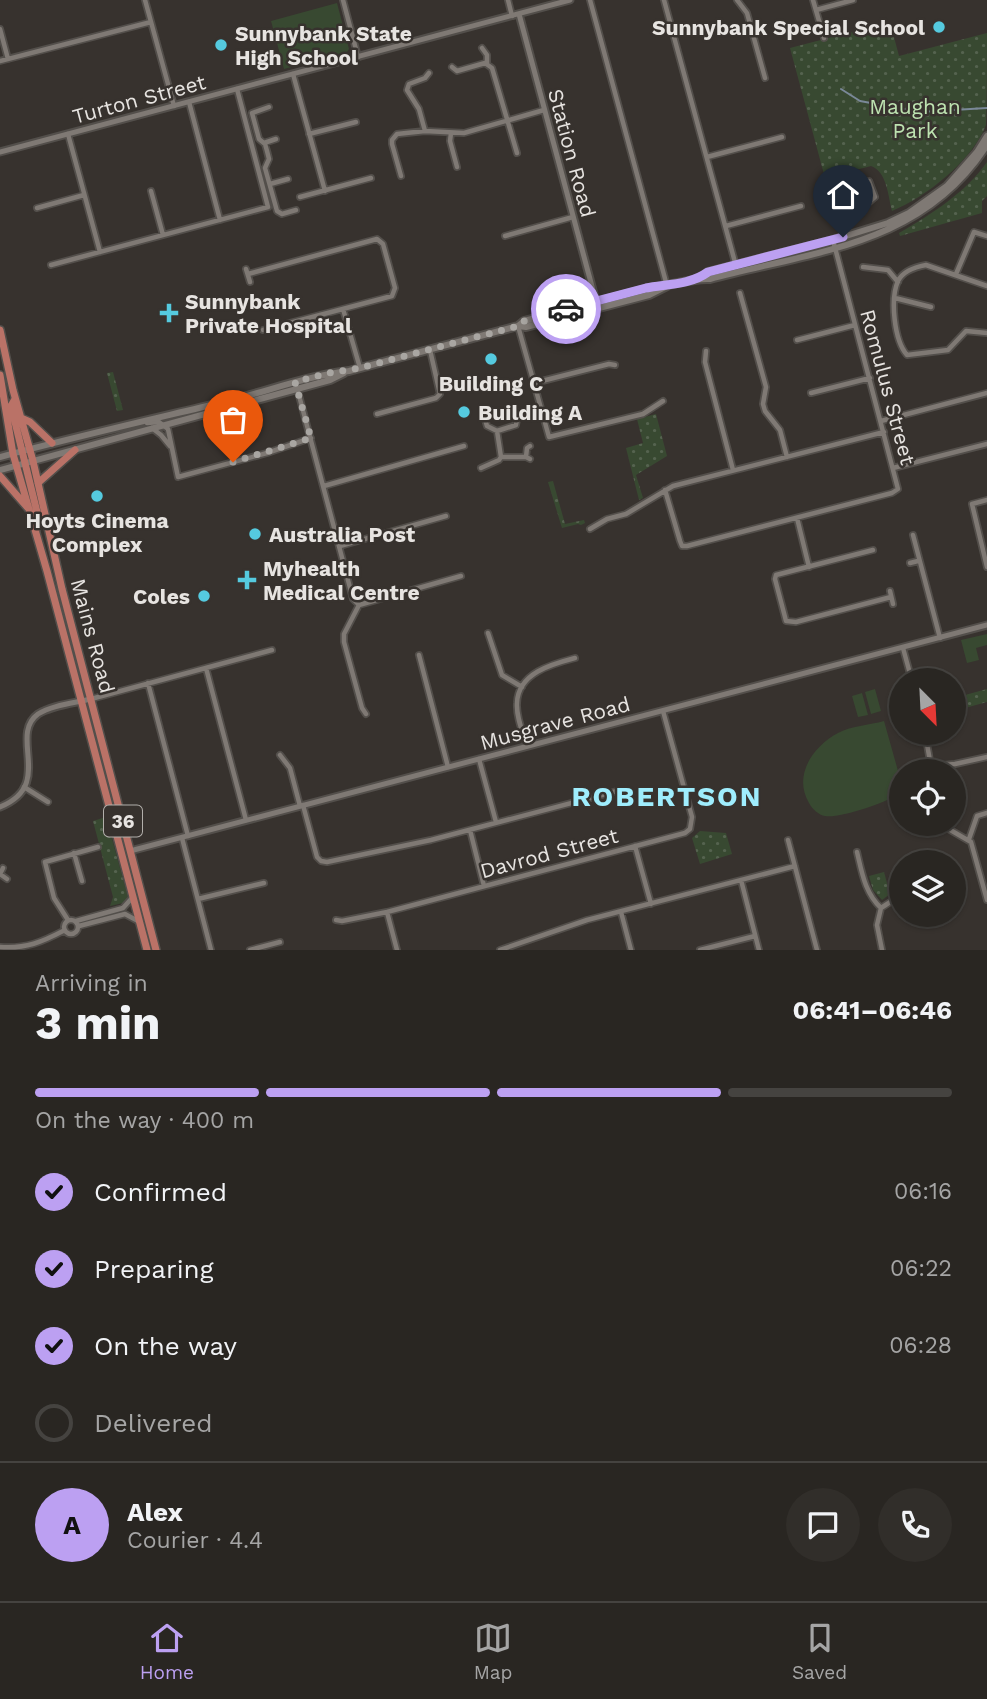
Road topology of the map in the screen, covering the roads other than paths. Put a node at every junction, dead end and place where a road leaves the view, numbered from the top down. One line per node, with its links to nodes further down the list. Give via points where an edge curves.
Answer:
1 (145, 0): 12 (street)
2 (343, 0): 16 (street)
3 (508, 0): 11 (street, Station Road)
4 (570, 0): 11 (street, Turton Street)
5 (590, 0): 71 (street)
6 (664, 0): 42 (street)
7 (737, 0): 23 (street, via 747,13)
8 (814, 0): 10 (street)
9 (853, 0): 10 (street)
10 (816, 10): 14 (street)
11 (515, 15): 16 (street, Turton Street); 28 (street, Station Road)
12 (150, 22): 17 (street); 26 (street)
13 (0, 29): 17 (street)
14 (824, 38)
15 (482, 48): 19 (street)
16 (358, 57): 22 (street, Turton Street)
17 (8, 59): 18 (street)
18 (0, 61)
19 (487, 63): 20 (street, via 457,71); 29 (street, via 495,74)
20 (452, 67)
21 (429, 73): 31 (street, via 409,84 407,90 419,108)
22 (293, 75): 24 (street, Turton Street); 34 (street)
23 (765, 78)
24 (237, 89): 25 (street, Turton Street); 58 (street, via 268,207)
25 (189, 102): 26 (street, Turton Street); 58 (street)
26 (174, 106): 33 (street, Turton Street)
27 (269, 107): 38 (street, via 252,113)
28 (544, 110): 29 (street); 57 (street, Station Road)
29 (507, 120): 32 (street); 41 (street)
30 (355, 122): 34 (street)
31 (425, 131): 32 (street); 44 (street, via 393,137)
32 (451, 133): 43 (street)
33 (68, 134): 40 (street, Turton Street); 51 (street)
34 (309, 134): 49 (street)
35 (987, 136): 63 (main road, via 963,170 930,200)
36 (782, 137): 42 (street)
37 (276, 139): 38 (street)
38 (262, 143): 47 (street)
39 (987, 145): 63 (main road, via 964,177 932,205 896,227)
40 (0, 152)
41 (517, 153)
42 (707, 157): 59 (street)
43 (457, 167)
44 (401, 176)
45 (371, 178): 49 (street)
46 (288, 179): 47 (street)
47 (270, 184): 55 (street, via 280,214)
48 (151, 191): 60 (street)
49 (324, 191): 52 (street)
50 (830, 191): 56 (street, via 869,181 875,197 862,209)
51 (84, 195): 54 (street); 64 (street)
52 (300, 197)
53 (801, 206): 59 (street)
54 (37, 208)
55 (296, 210)
56 (837, 216)
57 (573, 217): 61 (street); 75 (street, Station Road)
58 (220, 219): 60 (street)
59 (726, 226): 67 (street)
60 (163, 235): 64 (street)
61 (505, 236)
62 (987, 236): 68 (street, via 974,232)
63 (834, 244): 67 (main road); 78 (street, Romulus Street)
64 (100, 252): 65 (street)
65 (51, 265)
66 (863, 267): 70 (street, via 888,270)
67 (737, 268): 71 (main road)
68 (956, 274): 70 (street, via 926,265 908,271); 72 (street)
69 (250, 282): 77 (street, via 247,271 381,241 395,293)
70 (898, 282): 74 (street)
71 (667, 286): 75 (main road, via 649,295)
72 (987, 286)
73 (740, 293): 119 (street, via 766,387 763,404 780,430)
74 (895, 298): 76 (street); 82 (street, via 896,334 907,355 948,350 966,331)
75 (597, 305): 79 (main road)
76 (931, 307)
77 (343, 309): 81 (street); 87 (street)
78 (856, 324): 83 (street); 89 (street, Romulus Street)
79 (518, 326): 84 (main road); 90 (street)
80 (0, 330): 94 (main road, Mains Road / 36)
81 (263, 330)
82 (987, 333)
83 (797, 340)
84 (430, 350): 87 (main road); 98 (street, via 440,394)
85 (706, 351): 124 (street)
86 (615, 365): 90 (street)
87 (360, 368): 91 (main road)
88 (0, 375): 107 (main road)
89 (870, 378): 92 (street); 101 (street, Romulus Street)
90 (534, 383): 95 (street, via 549,437 643,414)
91 (296, 386): 100 (main road); 102 (main road); 106 (street)
92 (811, 393)
93 (987, 393): 101 (street)
94 (16, 399): 99 (main road, Mains Road / 36); 116 (main road, via 12,406)
95 (663, 401)
96 (482, 409): 104 (street, via 487,426)
97 (518, 412): 104 (street, via 516,425)
98 (377, 414)
99 (21, 418): 108 (main road); 114 (main road, Mains Road / 36)
100 (140, 421): 102 (street); 108 (main road)
101 (881, 421): 105 (street, Romulus Street)
102 (164, 425): 103 (main road); 111 (street)
103 (152, 428): 111 (street); 115 (main road)
104 (497, 431): 118 (street)
105 (884, 432): 119 (street); 123 (street, Romulus Street)
106 (311, 438): 111 (street, via 178,477); 127 (street)
107 (10, 440): 110 (main road); 116 (main road)
108 (52, 443): 114 (main road)
109 (987, 444): 123 (street)
110 (3, 446)
111 (170, 446)
112 (464, 446): 127 (street)
113 (530, 446): 118 (street, via 528,458)
114 (30, 449): 116 (main road); 120 (main road, Mains Road / 36)
115 (75, 450): 120 (main road); 126 (main road)
116 (17, 453): 117 (main road); 121 (main road)
117 (0, 457)
118 (501, 457): 122 (street)
119 (787, 457): 124 (street)
120 (33, 461): 121 (main road); 126 (main road, Mains Road / 36)
121 (20, 465): 125 (main road); 130 (main road, Mains Road / 36); 134 (main road, via 39,520)
122 (481, 468)
123 (893, 468): 132 (street, Romulus Street, via 898,489 892,493)
124 (733, 471): 128 (street)
125 (0, 473): 130 (main road)
126 (38, 483): 156 (main road, Mains Road / 36)
127 (324, 486): 136 (street)
128 (665, 490): 132 (street, Romulus Street, via 682,546); 133 (street, via 626,514)
129 (987, 500): 140 (street, via 972,505)
130 (29, 509): 134 (main road, Mains Road / 36)
131 (446, 516): 136 (street)
132 (797, 518): 141 (street)
133 (590, 528)
134 (36, 531): 157 (main road, Mains Road / 36)
135 (913, 535): 138 (street)
136 (340, 546): 144 (street, via 353,599)
137 (873, 550): 141 (street)
138 (918, 561): 139 (street); 147 (street)
139 (910, 563)
140 (987, 564)
141 (809, 567): 143 (street, via 776,575 786,621 891,594)
142 (461, 576): 144 (street)
143 (893, 604)
144 (359, 605): 159 (street, via 344,642)
145 (987, 625): 147 (street, Musgrave Road)
146 (488, 633): 155 (street, via 502,675)
147 (940, 638): 148 (street, Musgrave Road)
148 (903, 648): 153 (street); 158 (street, Musgrave Road)
149 (272, 650): 152 (street)
150 (419, 655): 165 (street)
151 (575, 658): 155 (street, via 540,669)
152 (206, 668): 154 (street); 172 (street)
153 (908, 668)
154 (149, 683): 156 (street); 176 (street)
155 (522, 687): 160 (street, via 517,701)
156 (91, 699): 157 (street); 181 (main road, Mains Road / 36)
157 (81, 701): 166 (street, via 45,711 32,721); 191 (main road, Mains Road / 36)
158 (663, 711): 160 (street, Musgrave Road); 179 (street, Davrod Street, via 692,824 685,833)
159 (366, 714)
160 (527, 747): 163 (street, Musgrave Road)
161 (280, 755): 169 (street, via 290,768)
162 (987, 757): 164 (street)
163 (479, 759): 165 (street, Musgrave Road); 173 (street)
164 (966, 762)
165 (448, 767): 169 (street, Musgrave Road)
166 (24, 787): 168 (street); 170 (street)
167 (617, 792): 173 (street)
168 (48, 802)
169 (302, 806): 172 (street, Musgrave Road); 174 (street, via 317,857 327,862)
170 (0, 807)
171 (987, 813): 177 (street, via 977,817)
172 (246, 820): 176 (street, Musgrave Road)
173 (496, 822): 174 (street)
174 (470, 830): 190 (street)
175 (963, 836): 177 (street)
176 (185, 837): 181 (street, Musgrave Road); 192 (street)
177 (968, 838): 193 (street)
178 (788, 840): 184 (street)
179 (635, 846): 190 (street, Davrod Street); 195 (street)
180 (98, 847): 183 (street)
181 (130, 851): 208 (main road, Mains Road / 36)
182 (857, 852): 196 (street, via 867,890)
183 (75, 856): 188 (street); 199 (street, via 45,862 54,898)
184 (795, 866): 187 (street); 216 (street)
185 (3, 868): 186 (street, via 0,874)
186 (7, 879)
187 (741, 880): 195 (street); 204 (street)
188 (82, 881)
189 (264, 883): 192 (street)
190 (484, 886): 197 (street, Davrod Street)
191 (133, 898): 201 (main road, Mains Road / 36); 202 (street, via 123,908)
192 (198, 899): 209 (street)
193 (987, 900)
194 (889, 903): 196 (street)
195 (651, 904): 198 (street)
196 (881, 908): 217 (street, via 877,925)
197 (387, 912): 200 (street, Davrod Street); 211 (street)
198 (621, 912): 212 (street); 213 (street)
199 (68, 920): 202 (street); 203 (street)
200 (336, 920)
201 (139, 921): 202 (street, via 125,914); 207 (main road, Mains Road / 36)
202 (77, 924): 203 (street, via 73,934)
203 (65, 930): 206 (street, via 36,945)
204 (755, 936): 214 (street); 215 (street)
205 (280, 942): 210 (street)
206 (0, 947)
207 (146, 950)
208 (156, 950)
209 (211, 950)
210 (250, 950)
211 (397, 950)
212 (500, 950)
213 (631, 950)
214 (700, 950)
215 (759, 950)
216 (817, 950)
217 (882, 950)

